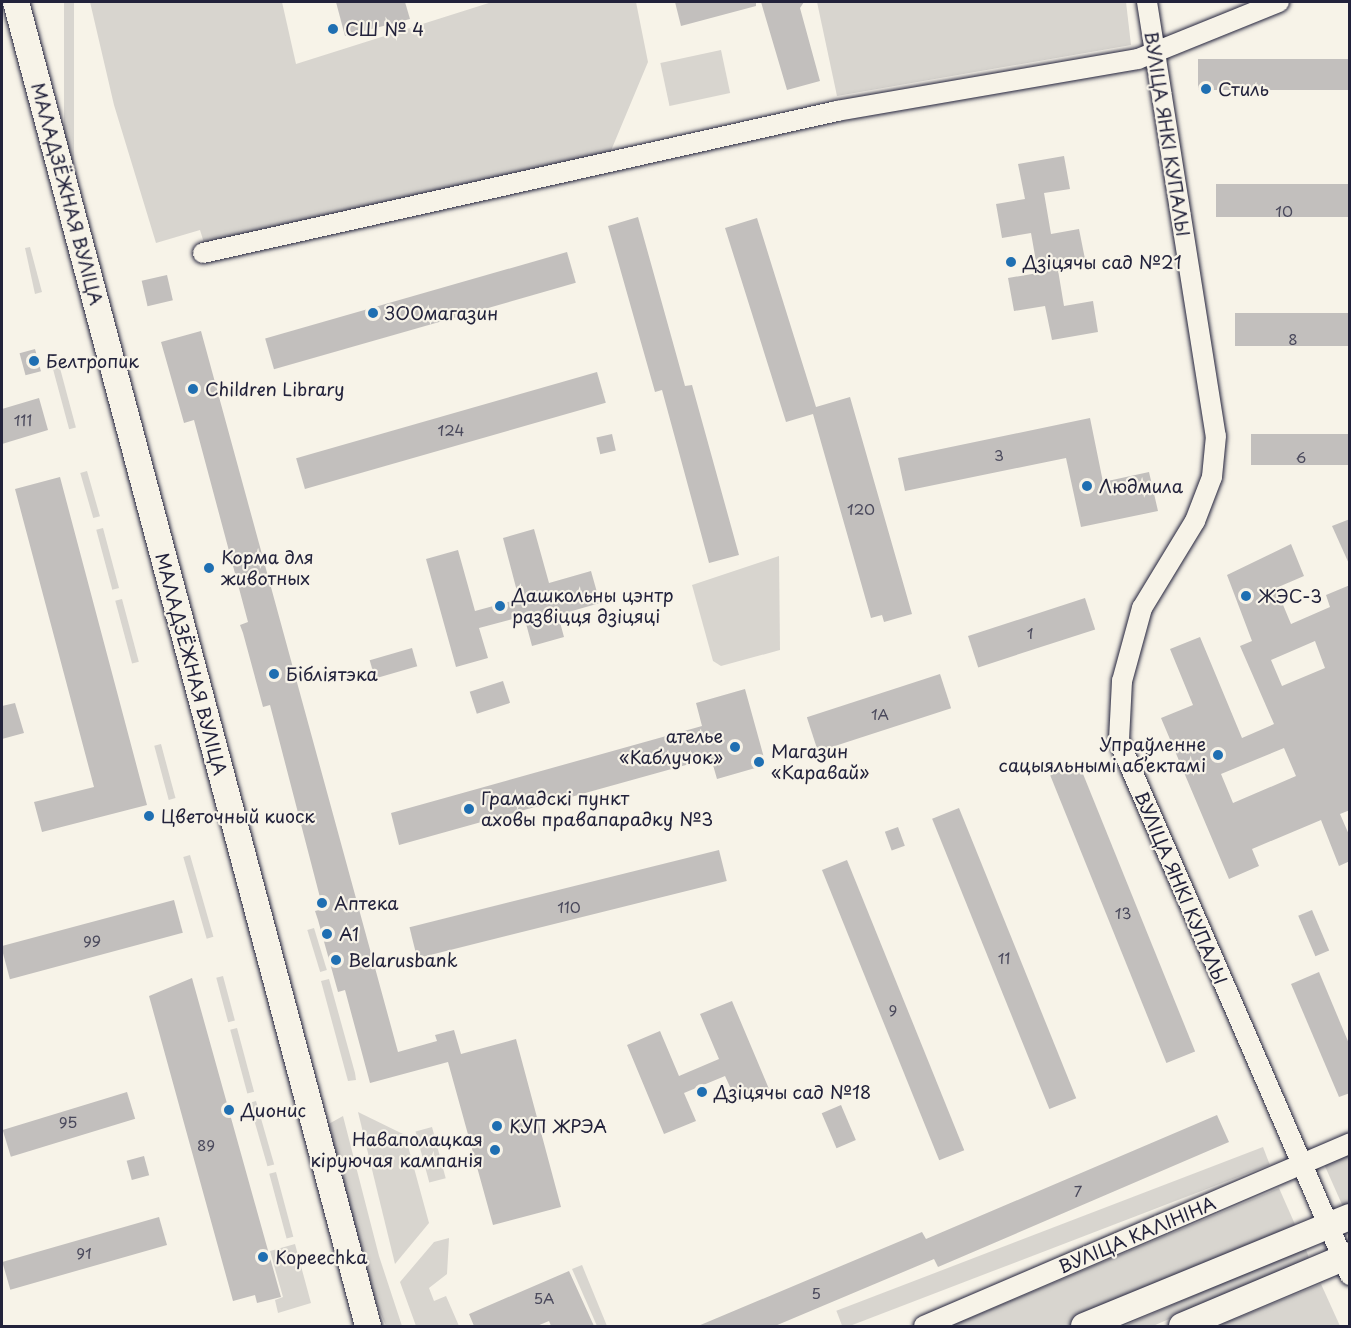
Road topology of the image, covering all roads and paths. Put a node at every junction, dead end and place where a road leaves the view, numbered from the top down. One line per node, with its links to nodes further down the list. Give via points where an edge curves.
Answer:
1 (16, 2): 11 (main road, МАЛАДЗЁЖНАЯ ВУЛІЦА)
2 (1147, 2): 4 (street, ВУЛІЦА ЯНКІ КУПАЛЫ)
3 (1280, 2): 4 (street)
4 (1154, 55): 5 (street, via 837,111); 7 (street, ВУЛІЦА ЯНКІ КУПАЛЫ, via 1216,436 1212,477 1195,521 1142,608 1122,681 1119,741)
5 (203, 253)
6 (1350, 1143): 7 (street, ВУЛІЦА КАЛІНІНА)
7 (1301, 1165): 8 (street, ВУЛІЦА ЯНКІ КУПАЛЫ); 12 (street, ВУЛІЦА КАЛІНІНА)
8 (1339, 1222): 9 (street, ВУЛІЦА ЯНКІ КУПАЛЫ); 10 (main road)
9 (1347, 1263): 13 (main road)
10 (1101, 1323)
11 (368, 1326)
12 (924, 1326)
13 (1182, 1326)

